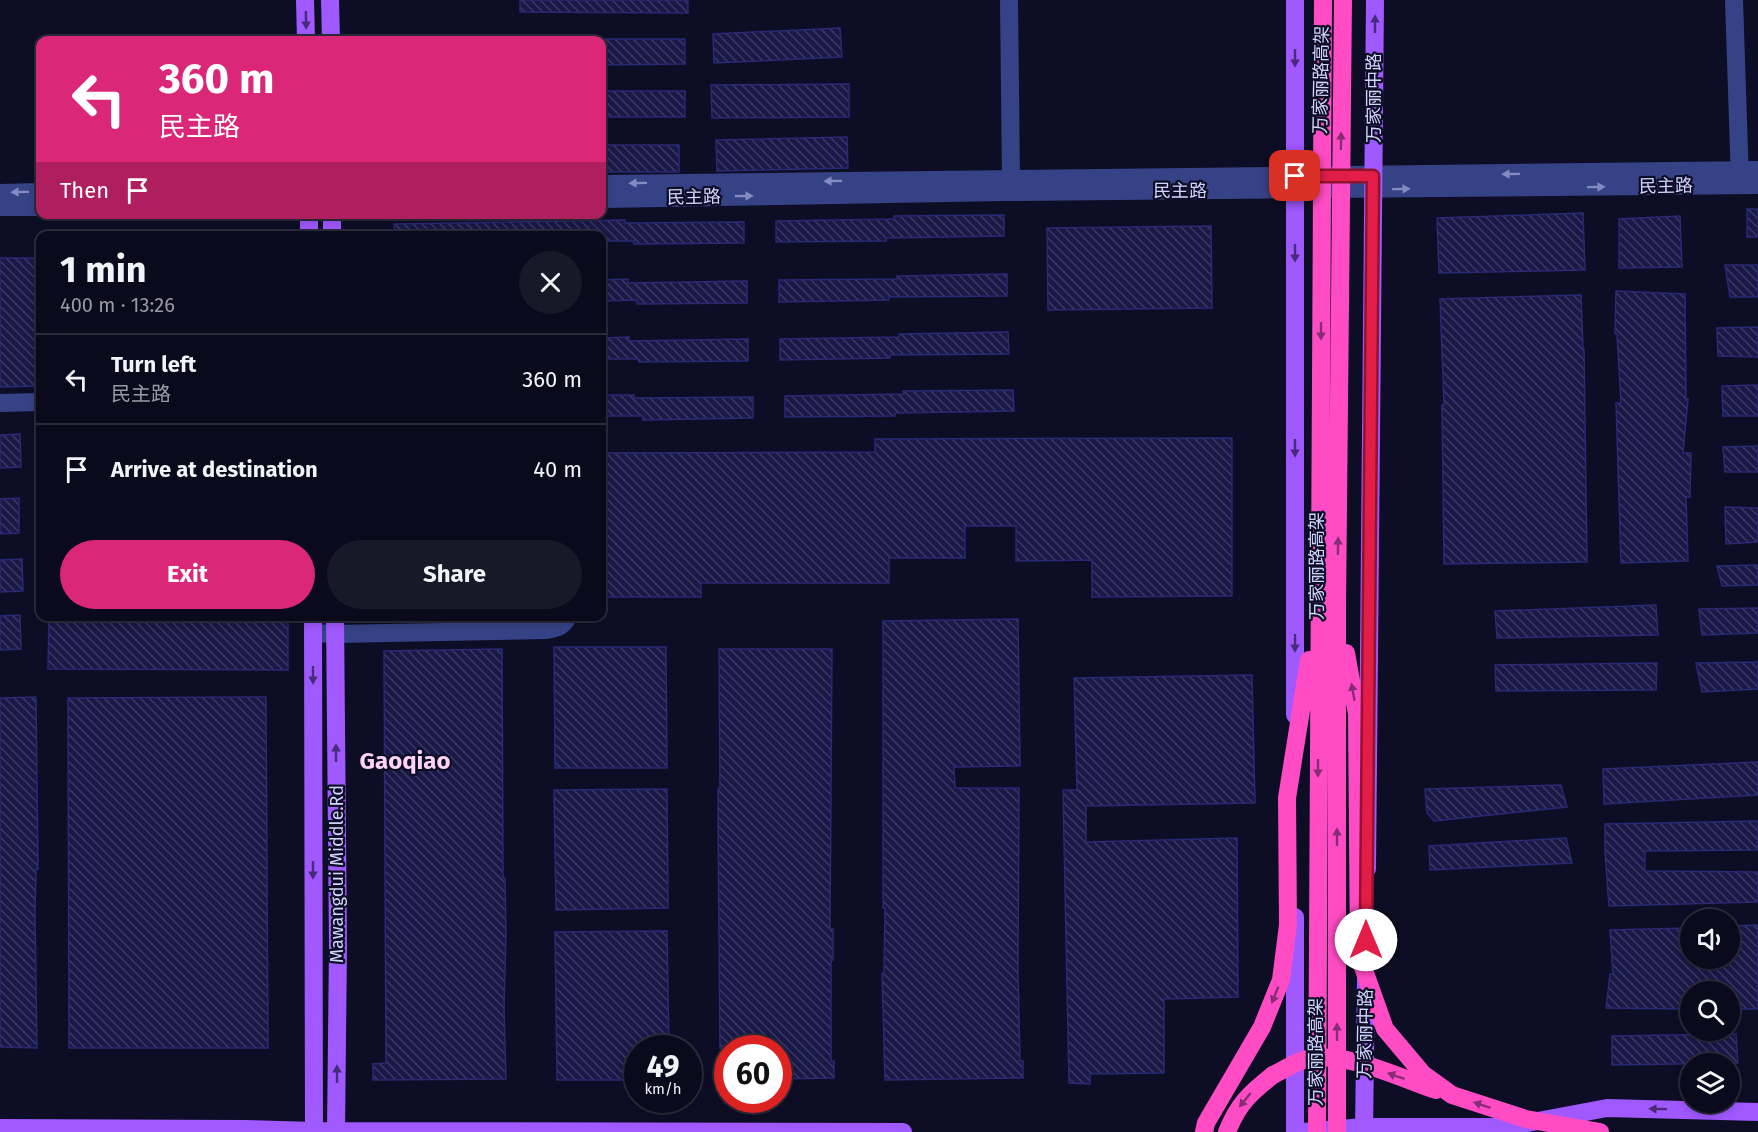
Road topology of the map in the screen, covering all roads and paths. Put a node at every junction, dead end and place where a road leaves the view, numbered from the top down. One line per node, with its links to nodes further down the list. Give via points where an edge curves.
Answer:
1 (305, 0): 9 (main road, one-way to 9)
2 (330, 0): 10 (main road)
3 (1009, 0): 12 (street)
4 (1295, 0): 14 (main road, one-way to 14)
5 (1323, 0): 25 (highway, 万家丽路高架, one-way to 25, bridge)
6 (1343, 0): 24 (highway, 万家丽路高架, one-way to 6, bridge)
7 (1375, 0): 15 (main road, 万家丽中路, one-way to 7)
8 (1734, 0): 13 (street)
9 (306, 36)
10 (331, 36)
11 (1758, 170): 13 (street, 民主路)
12 (1011, 179): 14 (street, 民主路); 16 (street, 民主路, one-way to 16)
13 (1746, 180): 15 (street, 民主路)
14 (1295, 183): 15 (street, 民主路); 19 (street, 民主路, one-way to 14); 39 (main road, one-way to 39)
15 (1373, 183): 33 (main road, 万家丽中路)
16 (606, 184)
17 (36, 192): 18 (street, one-way to 18)
18 (0, 193)
19 (606, 199)
20 (0, 207): 21 (street)
21 (36, 207)
22 (36, 402): 23 (street)
23 (0, 403)
24 (1337, 604): 30 (highway, one-way to 24, bridge, via 1423,1074 1385,1029 1359,956 1356,714); 42 (highway, 万家丽路高架, one-way to 24, bridge)
25 (1318, 605): 37 (highway, one-way to 37, bridge, via 1287,798 1288,925 1281,980 1262,1027); 41 (highway, 万家丽路高架, one-way to 41, bridge)
26 (566, 621): 27 (street, via 546,630)
27 (460, 624): 29 (street)
28 (313, 625): 29 (street); 35 (main road, Mawangdui Middle.Rd, one-way to 35)
29 (335, 626): 34 (main road, Mawangdui Middle.Rd, one-way to 29)
30 (1452, 1095): 38 (highway, one-way to 38, bridge, via 1349,1060 1305,1060 1273,1075 1250,1093 1234,1112); 43 (highway, one-way to 30, bridge, via 1526,1119)
31 (1758, 1112): 33 (main road, one-way to 33, via 1607,1108 1506,1127)
32 (0, 1128): 35 (main road)
33 (1364, 1130): 40 (main road)
34 (336, 1131): 35 (main road); 36 (main road)
35 (314, 1132)
36 (903, 1132)
37 (1204, 1132)
38 (1227, 1132)
39 (1295, 1132)
40 (1302, 1132)
41 (1317, 1132)
42 (1337, 1132)
43 (1600, 1132)

